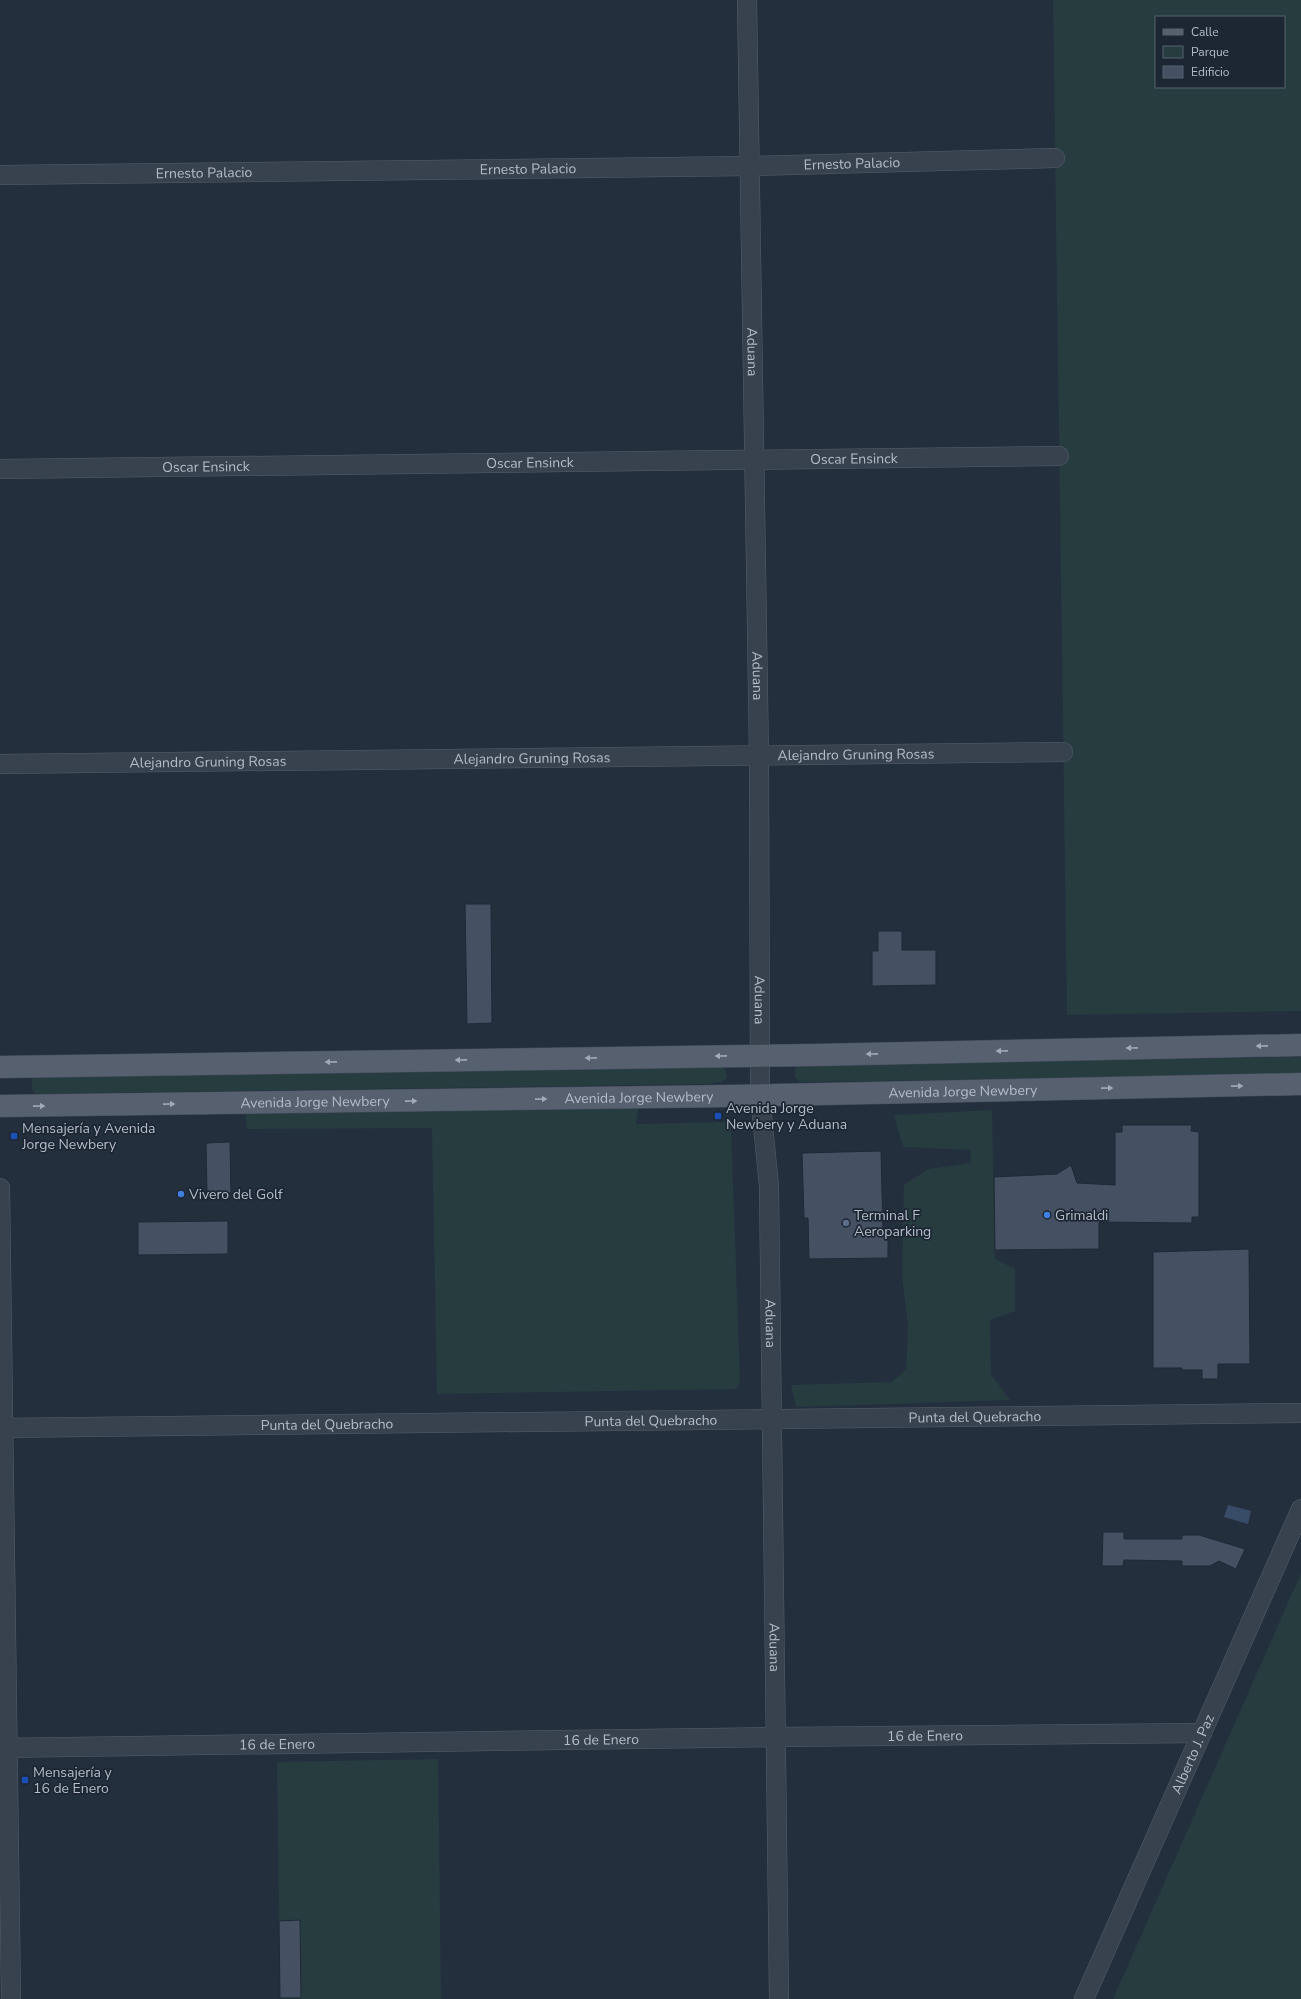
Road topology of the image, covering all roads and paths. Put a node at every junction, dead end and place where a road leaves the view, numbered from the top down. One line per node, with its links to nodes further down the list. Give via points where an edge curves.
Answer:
1 (747, 0): 3 (street, Aduana)
2 (1055, 158): 3 (street, Ernesto Palacio)
3 (750, 166): 4 (street, Ernesto Palacio); 6 (street, Aduana)
4 (0, 175)
5 (1059, 456): 6 (street, Oscar Ensinck)
6 (754, 459): 7 (street, Oscar Ensinck); 9 (street, Aduana)
7 (0, 469)
8 (1063, 752): 9 (street, Alejandro Gruning Rosas)
9 (759, 756): 10 (street, Alejandro Gruning Rosas); 12 (street, Aduana)
10 (0, 764)
11 (1301, 1045): 12 (main road, one-way to 12)
12 (760, 1055): 13 (main road, one-way to 13); 15 (street, Aduana)
13 (0, 1067)
14 (1301, 1084): 15 (main road, Avenida Jorge Newbery, one-way to 14)
15 (760, 1096): 16 (main road, Avenida Jorge Newbery, one-way to 15); 19 (street, Aduana, via 769,1186)
16 (0, 1106)
17 (0, 1188): 20 (street)
18 (1301, 1413): 19 (street, Punta del Quebracho)
19 (772, 1418): 20 (street, Punta del Quebracho); 23 (street, Aduana)
20 (2, 1428): 24 (street)
21 (1301, 1509): 22 (street, Alberto J. Paz)
22 (1202, 1733): 23 (street, 16 de Enero); 27 (street, Alberto J. Paz)
23 (775, 1737): 24 (street, 16 de Enero); 26 (street, Aduana)
24 (4, 1748): 25 (street)
25 (11, 1999)
26 (779, 1999)
27 (1084, 1999)

